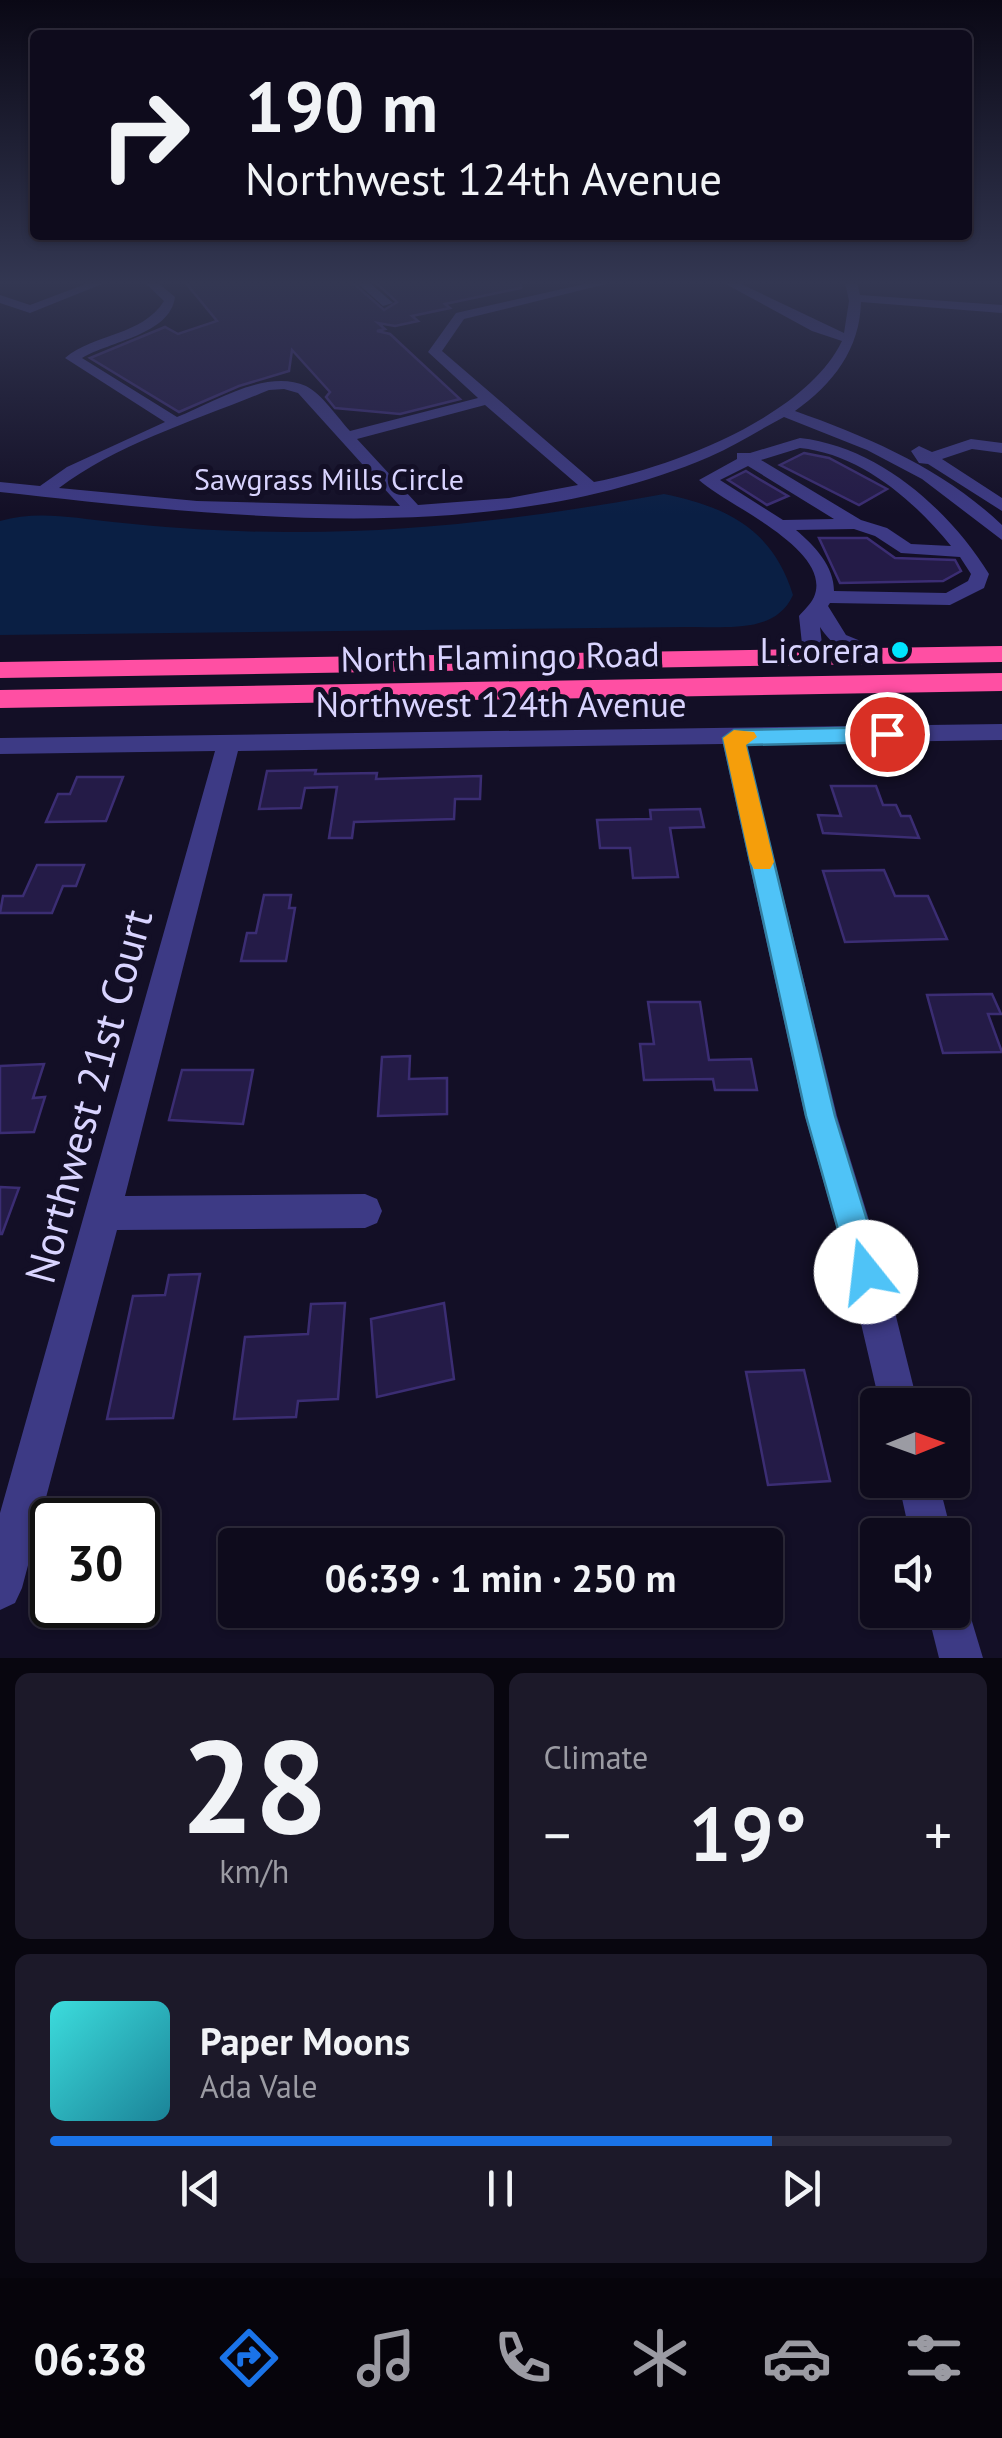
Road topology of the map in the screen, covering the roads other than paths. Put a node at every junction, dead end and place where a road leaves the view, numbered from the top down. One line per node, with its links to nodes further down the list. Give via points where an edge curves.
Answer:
1 (74, 359): 6 (street)
2 (442, 359): 4 (street)
3 (836, 359): 5 (street, Sawgrass Mills Circle, via 812,394)
4 (488, 400): 7 (street); 15 (street)
5 (790, 408): 8 (street, Sawgrass Mills Circle); 10 (street); 12 (street)
6 (176, 423): 7 (street, via 284,385 303,390); 16 (street, via 73,470)
7 (347, 437): 18 (street)
8 (727, 445): 11 (street); 15 (street, Sawgrass Mills Circle)
9 (1002, 448): 10 (street, via 971,444)
10 (932, 458): 12 (street); 17 (street)
11 (750, 461): 13 (street, via 797,442); 19 (street); 20 (street, via 707,480)
12 (912, 465): 13 (street); 21 (street)
13 (883, 475): 22 (street)
14 (0, 487): 16 (street, Sawgrass Mills Circle)
15 (590, 487): 18 (street, Sawgrass Mills Circle)
16 (43, 492): 18 (street, Sawgrass Mills Circle, via 193,508)
17 (1002, 506)
18 (413, 510)
19 (855, 524): 20 (street); 22 (street, via 907,549)
20 (784, 525): 23 (street, via 822,573)
21 (1002, 535)
22 (970, 552): 23 (street, via 980,574 977,584 950,599)
23 (823, 602): 25 (street, via 838,640); 26 (street, via 809,616 812,644)
24 (1002, 654): 25 (highway, North Flamingo Road)
25 (878, 656): 26 (highway, North Flamingo Road)
26 (805, 657): 27 (highway, North Flamingo Road)
27 (0, 670)
28 (1002, 682): 29 (highway, North Flamingo Road)
29 (0, 699)
30 (1002, 732): 31 (street, Northwest 124th Avenue)
31 (734, 738): 32 (street, Northwest 124th Avenue); 36 (street, via 821,1116)
32 (228, 741): 33 (street, Northwest 124th Avenue); 35 (street, Northwest 21st Court)
33 (0, 746)
34 (365, 1211): 35 (street)
35 (104, 1214): 37 (street, Northwest 21st Court)
36 (895, 1388)
37 (0, 1588)
38 (954, 1628): 39 (street)
39 (961, 1658)

